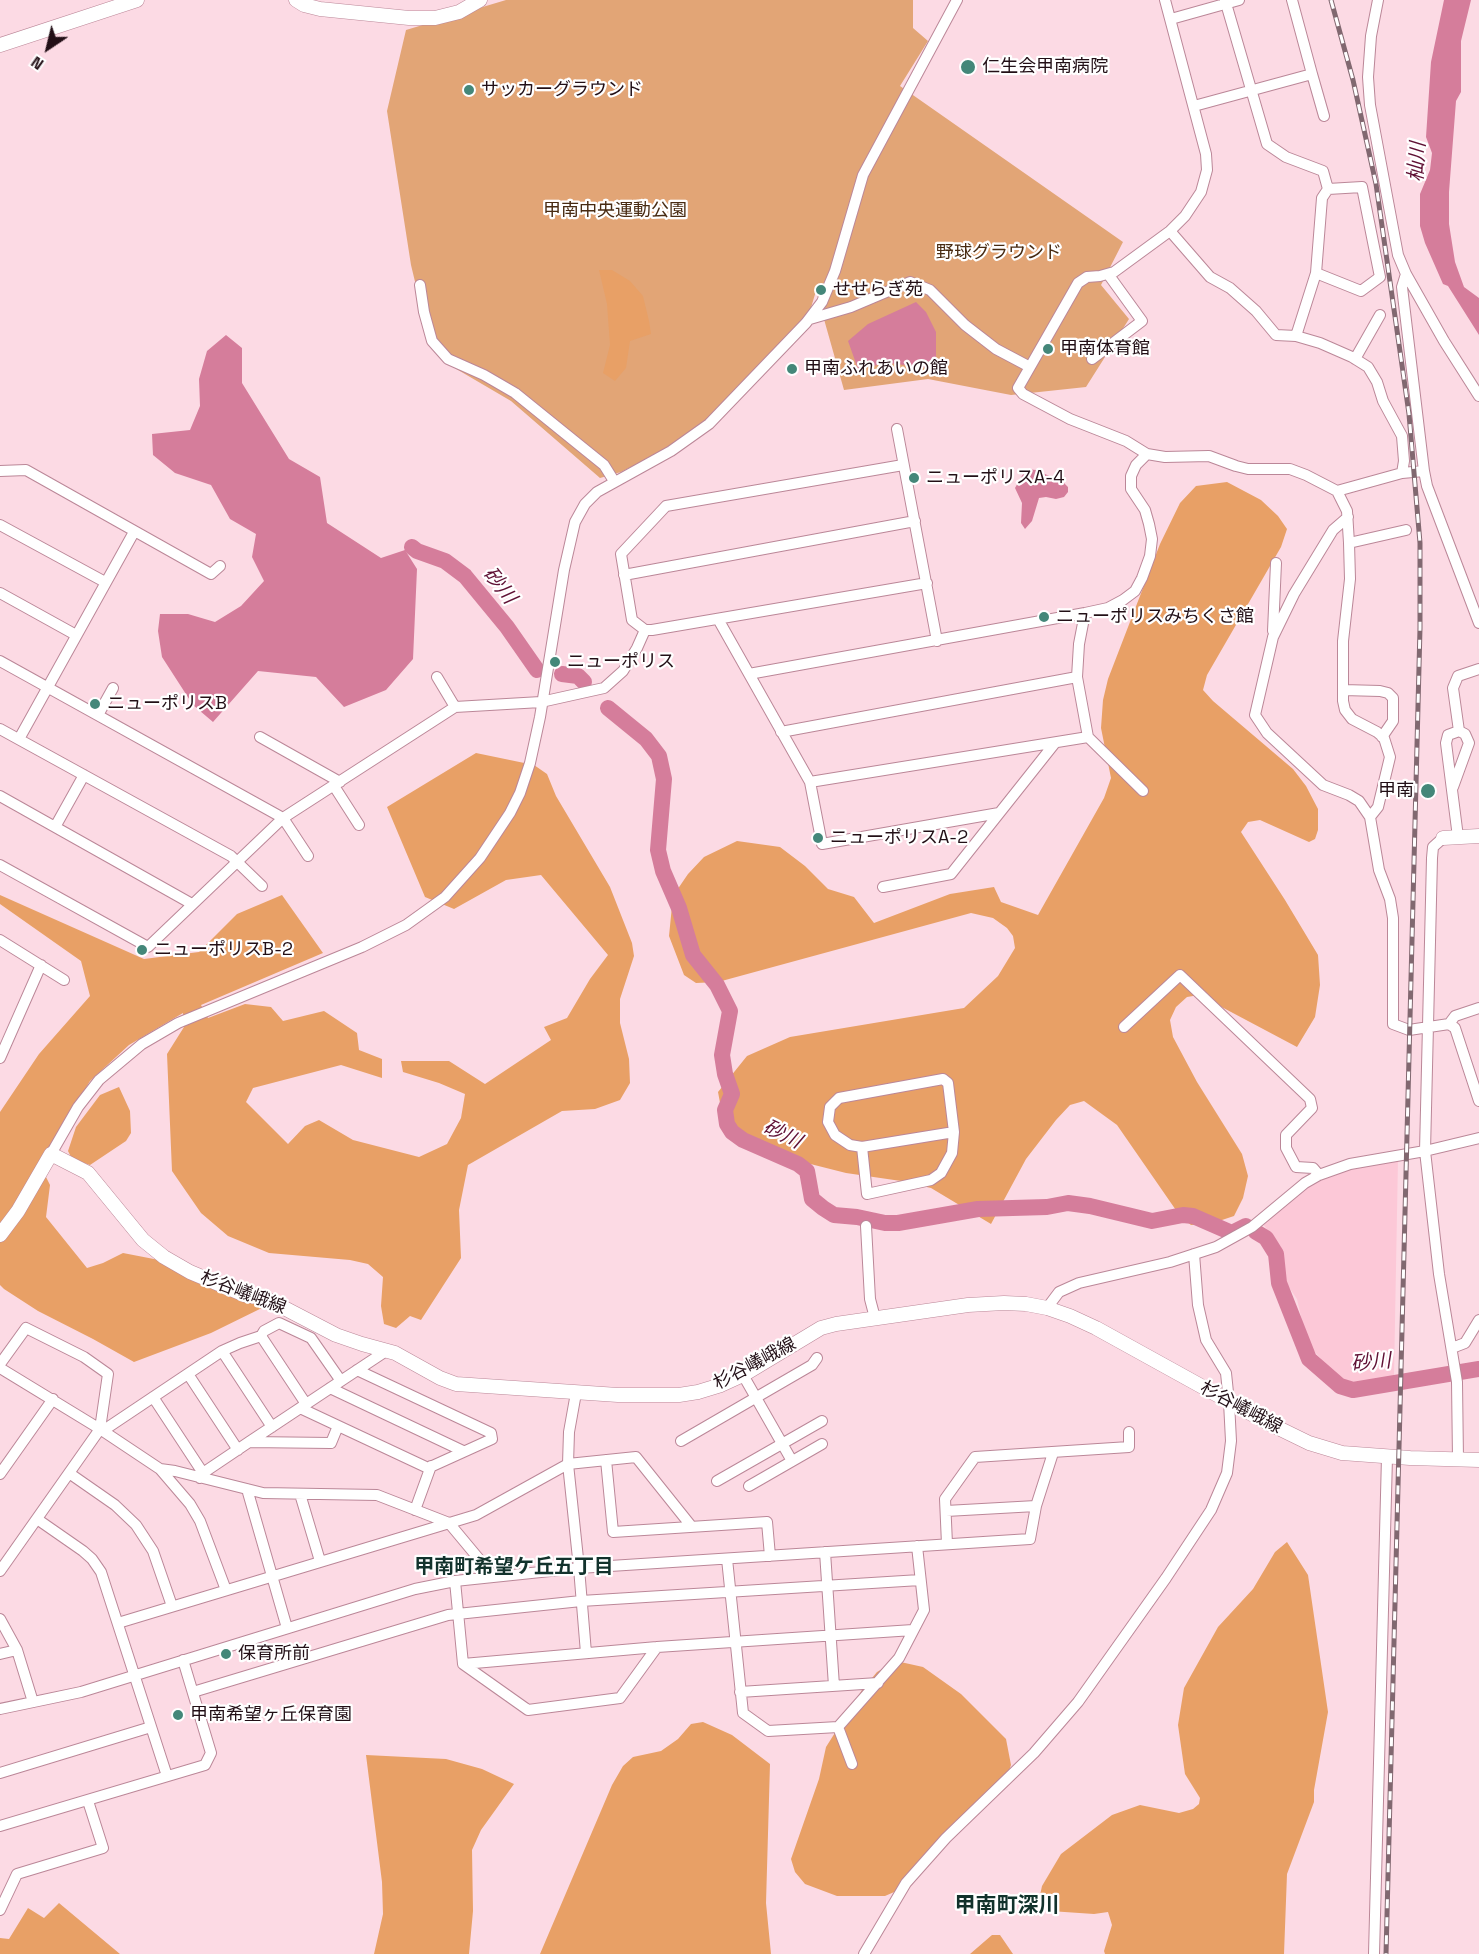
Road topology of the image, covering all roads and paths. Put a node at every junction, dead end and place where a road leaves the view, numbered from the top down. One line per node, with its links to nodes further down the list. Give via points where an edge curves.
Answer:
1 (137, 0): 11 (main road)
2 (296, 0): 3 (main road, via 320,9 409,18 435,18 459,12)
3 (480, 0)
4 (957, 0): 23 (street, via 863,175 835,271 822,302)
5 (1165, 0): 10 (street)
6 (1239, 0): 9 (street)
7 (1292, 0): 12 (street)
8 (1378, 0): 20 (street, via 1371,36 1370,105 1398,255)
9 (1225, 2): 10 (street); 13 (street)
10 (1171, 19): 14 (street)
11 (0, 45)
12 (1312, 74): 13 (street); 15 (street)
13 (1251, 90): 14 (street); 16 (street, via 1267,144 1286,157 1323,171)
14 (1194, 106): 17 (street, via 1207,170 1202,192)
15 (1324, 116)
16 (1328, 189): 18 (street, via 1322,198); 18 (street, via 1362,187 1380,277 1361,291)
17 (1170, 231): 19 (street); 24 (street, via 1210,277 1230,288 1276,335)
18 (1316, 273): 24 (street)
19 (1108, 274): 25 (street, via 1142,321); 27 (street, via 1087,277 1078,283)
20 (1406, 274): 28 (street); 33 (street, via 1402,287)
21 (420, 285): 35 (street, via 432,340 448,359 515,393 604,465)
22 (1380, 315): 26 (street)
23 (809, 319): 27 (street, via 851,307 910,282 930,290 996,349); 35 (street, via 709,424 671,451)
24 (1296, 336): 26 (street)
25 (1092, 359)
26 (1355, 359): 34 (street, via 1368,367 1402,436)
27 (1030, 367): 30 (street, via 1018,388 1023,394)
28 (1479, 396)
29 (897, 429): 31 (street)
30 (1147, 454): 36 (street, via 1209,456 1248,469 1290,470); 49 (street, via 1131,476 1131,489 1145,510 1152,539 1142,578 1135,591 1123,600)
31 (903, 465): 38 (street); 45 (street, via 666,506 621,554)
32 (0, 471): 41 (street, via 26,470)
33 (1424, 471): 34 (street); 51 (street)
34 (1402, 473): 36 (street)
35 (614, 481): 64 (street, via 585,504 575,522)
36 (1337, 491): 37 (street)
37 (1348, 517): 42 (street); 54 (street, via 1329,536)
38 (915, 521): 45 (street); 47 (street)
39 (0, 525): 46 (street)
40 (1406, 530): 42 (street)
41 (134, 532): 44 (street, via 212,574); 46 (street)
42 (1349, 543): 63 (street)
43 (1276, 563): 54 (street)
44 (220, 566)
45 (624, 575): 52 (street, via 632,620)
46 (105, 582): 53 (street)
47 (927, 583): 50 (street); 55 (street)
48 (0, 593): 53 (street)
49 (1085, 613): 55 (street); 60 (street)
50 (718, 619): 52 (street); 58 (street)
51 (1479, 622)
52 (645, 630): 64 (street, via 623,671 604,688)
53 (76, 636): 61 (street)
54 (1273, 637): 85 (street, via 1255,715 1267,733 1323,785 1359,801)
55 (937, 641): 58 (street)
56 (0, 661): 61 (street)
57 (1479, 669): 68 (street, via 1458,676 1453,688)
58 (749, 674): 69 (street)
59 (437, 676): 65 (street)
60 (1077, 677): 69 (street); 70 (street)
61 (48, 688): 66 (street); 73 (street)
62 (113, 688): 66 (street)
63 (1343, 690): 72 (street, via 1345,710 1352,719); 72 (street, via 1380,691 1393,698 1394,721)
64 (542, 702): 65 (street); 110 (street, via 520,793 480,858 445,897 406,924 362,947 178,1023 142,1044 99,1080)
65 (455, 707): 79 (street)
66 (98, 715): 84 (street)
67 (0, 729): 73 (street)
68 (1459, 731): 75 (street, via 1448,735); 76 (street, via 1469,743)
69 (781, 732): 78 (street)
70 (1088, 736): 74 (street); 81 (street)
71 (260, 737): 79 (street)
72 (1382, 737): 85 (street, via 1390,757 1378,807)
73 (19, 740): 77 (street)
74 (1055, 743): 78 (street); 83 (street)
75 (1449, 761): 76 (street, via 1452,765); 80 (street)
76 (1463, 763): 80 (street)
77 (84, 775): 87 (street); 92 (street)
78 (810, 782): 83 (street, via 822,844)
79 (337, 784): 84 (street); 86 (street)
80 (1453, 787): 89 (street)
81 (1143, 791)
82 (0, 796): 87 (street)
83 (999, 813): 95 (street, via 951,874)
84 (283, 818): 91 (street); 92 (street)
85 (1370, 818): 103 (street, via 1393,918 1393,1024 1409,1030)
86 (359, 825)
87 (55, 827): 96 (street)
88 (1479, 836): 89 (main road)
89 (1458, 837): 90 (main road)
90 (1443, 838): 103 (street, via 1433,847 1432,858)
91 (308, 856)
92 (238, 861): 94 (street); 96 (street)
93 (0, 865): 96 (street, via 148,947)
94 (262, 886)
95 (882, 887)
96 (192, 904)
97 (0, 940): 98 (street)
98 (41, 965): 99 (street); 104 (street)
99 (64, 980)
100 (1479, 1008): 101 (street, via 1455,1016)
101 (1449, 1024): 103 (street); 105 (street, via 1455,1028)
102 (1124, 1027): 111 (street, via 1180,975 1310,1099 1312,1108 1286,1135 1286,1148 1296,1167 1313,1168)
103 (1428, 1027): 109 (street)
104 (0, 1058)
105 (1479, 1101)
106 (954, 1132): 108 (street); 108 (street, via 952,1153 941,1173 931,1180 867,1194); 108 (street, via 948,1083 943,1079 839,1098 830,1107 828,1122 843,1142)
107 (1479, 1138): 109 (street)
108 (862, 1147)
109 (1425, 1151): 111 (street, via 1350,1164); 119 (street)
110 (51, 1154): 113 (main road); 121 (main road, 杉谷嶬峨線, via 88,1173 142,1240 164,1257 245,1295 265,1298 336,1335)
111 (1319, 1175): 114 (street, via 1252,1227)
112 (866, 1226): 116 (street, via 870,1299)
113 (0, 1235)
114 (1194, 1254): 115 (street, via 1079,1283 1059,1292); 133 (street, via 1198,1305 1206,1340 1226,1373)
115 (1047, 1308): 116 (main road, 杉谷嶬峨線, via 986,1304); 133 (main road, 杉谷嶬峨線, via 1096,1329)
116 (875, 1318): 126 (main road, 杉谷嶬峨線, via 821,1328)
117 (1479, 1320): 119 (street, via 1465,1343)
118 (261, 1336): 120 (street); 127 (street, via 279,1323 311,1338); 134 (street)
119 (1452, 1348): 148 (street)
120 (222, 1351): 125 (street); 137 (street)
121 (386, 1351): 124 (street); 129 (main road, 杉谷嶬峨線, via 456,1384)
122 (817, 1358): 131 (street, via 812,1365)
123 (0, 1366): 132 (street); 138 (street, via 26,1328 84,1357 108,1374)
124 (357, 1370): 127 (street); 145 (street, via 491,1432 492,1439)
125 (188, 1374): 130 (street); 144 (street)
126 (743, 1375): 129 (main road, 杉谷嶬峨線, via 713,1388 662,1397); 131 (street)
127 (341, 1382): 128 (street)
128 (330, 1388): 134 (street); 145 (street)
129 (576, 1393): 152 (street)
130 (153, 1397): 138 (street); 157 (street)
131 (756, 1397): 140 (street); 142 (street)
132 (53, 1399): 138 (street); 156 (street)
133 (1229, 1402): 147 (main road, 杉谷嶬峨線, via 1309,1443 1342,1453); 213 (street, via 1231,1441 1227,1473 1210,1510 1172,1568 1078,1702 1034,1753 946,1838 906,1883)
134 (303, 1406): 136 (street); 137 (street)
135 (822, 1421): 142 (street)
136 (338, 1426): 141 (street, via 331,1443); 153 (street, via 428,1468)
137 (272, 1427): 141 (street)
138 (100, 1429): 154 (street); 155 (street)
139 (1129, 1432): 146 (street, via 1129,1448)
140 (681, 1441)
141 (249, 1442): 144 (street)
142 (782, 1444): 151 (street); 158 (street)
143 (822, 1444): 151 (street)
144 (237, 1450): 157 (street)
145 (463, 1451): 153 (street)
146 (1053, 1453): 162 (street); 164 (street, via 975,1457 945,1499)
147 (1387, 1457): 148 (main road, 杉谷嶬峨線); 214 (street)
148 (1458, 1459): 150 (main road, 杉谷嶬峨線)
149 (606, 1460): 152 (street); 167 (street, via 636,1457); 167 (street, via 613,1532)
150 (1479, 1460)
151 (792, 1461): 159 (street)
152 (568, 1464): 166 (street, via 476,1515); 174 (street)
153 (431, 1466): 163 (street)
154 (160, 1469): 157 (street); 181 (street, via 200,1521)
155 (69, 1473): 165 (street); 184 (street, via 136,1525 153,1551)
156 (0, 1474)
157 (202, 1476): 160 (street)
158 (717, 1481)
159 (749, 1486)
160 (247, 1489): 161 (street); 176 (street)
161 (300, 1494): 163 (street, via 367,1494); 173 (street)
162 (1036, 1506): 164 (street); 168 (street, via 1030,1539)
163 (415, 1510): 166 (street)
164 (946, 1510): 168 (street)
165 (37, 1519): 175 (street); 187 (street, via 97,1565)
166 (449, 1523): 173 (street); 177 (street)
167 (692, 1527): 171 (street, via 766,1522)
168 (947, 1544): 169 (street)
169 (917, 1546): 170 (street); 178 (street)
170 (825, 1552): 171 (street); 180 (street)
171 (770, 1556): 172 (street)
172 (727, 1559): 174 (street); 182 (street)
173 (320, 1562): 176 (street)
174 (579, 1568): 177 (street); 183 (street)
175 (0, 1571)
176 (272, 1576): 181 (street); 188 (street)
177 (494, 1577): 179 (street)
178 (920, 1580): 180 (street); 189 (street, via 924,1610)
179 (455, 1581): 185 (street); 188 (street, via 415,1589)
180 (827, 1586): 182 (street); 190 (street)
181 (226, 1590): 184 (street)
182 (730, 1593): 183 (street); 191 (street)
183 (581, 1601): 185 (street); 194 (street)
184 (172, 1606): 187 (street)
185 (459, 1614): 197 (street); 201 (street)
186 (0, 1619): 193 (street)
187 (118, 1623): 198 (street)
188 (287, 1628): 196 (street)
189 (913, 1630): 190 (street); 199 (street, via 899,1658)
190 (831, 1636): 191 (street); 200 (street)
191 (736, 1642): 192 (street); 202 (street)
192 (657, 1647): 194 (street); 197 (street, via 620,1698 528,1710)
193 (17, 1650): 195 (street); 203 (street)
194 (586, 1653): 197 (street)
195 (0, 1654)
196 (183, 1660): 198 (street); 201 (street)
197 (463, 1664)
198 (134, 1675): 203 (street); 205 (street)
199 (878, 1683): 200 (street); 206 (street)
200 (834, 1686): 202 (street)
201 (192, 1692): 209 (street, via 211,1753 205,1765)
202 (740, 1692): 206 (street, via 743,1713 768,1731)
203 (33, 1702): 204 (street)
204 (0, 1709)
205 (151, 1727): 208 (street); 209 (street)
206 (838, 1727): 207 (street)
207 (852, 1764)
208 (0, 1773)
209 (167, 1776): 210 (street)
210 (88, 1801): 211 (street); 212 (street, via 103,1848 17,1874)
211 (0, 1826)
212 (0, 1910)
213 (864, 1954)
214 (1374, 1954)

